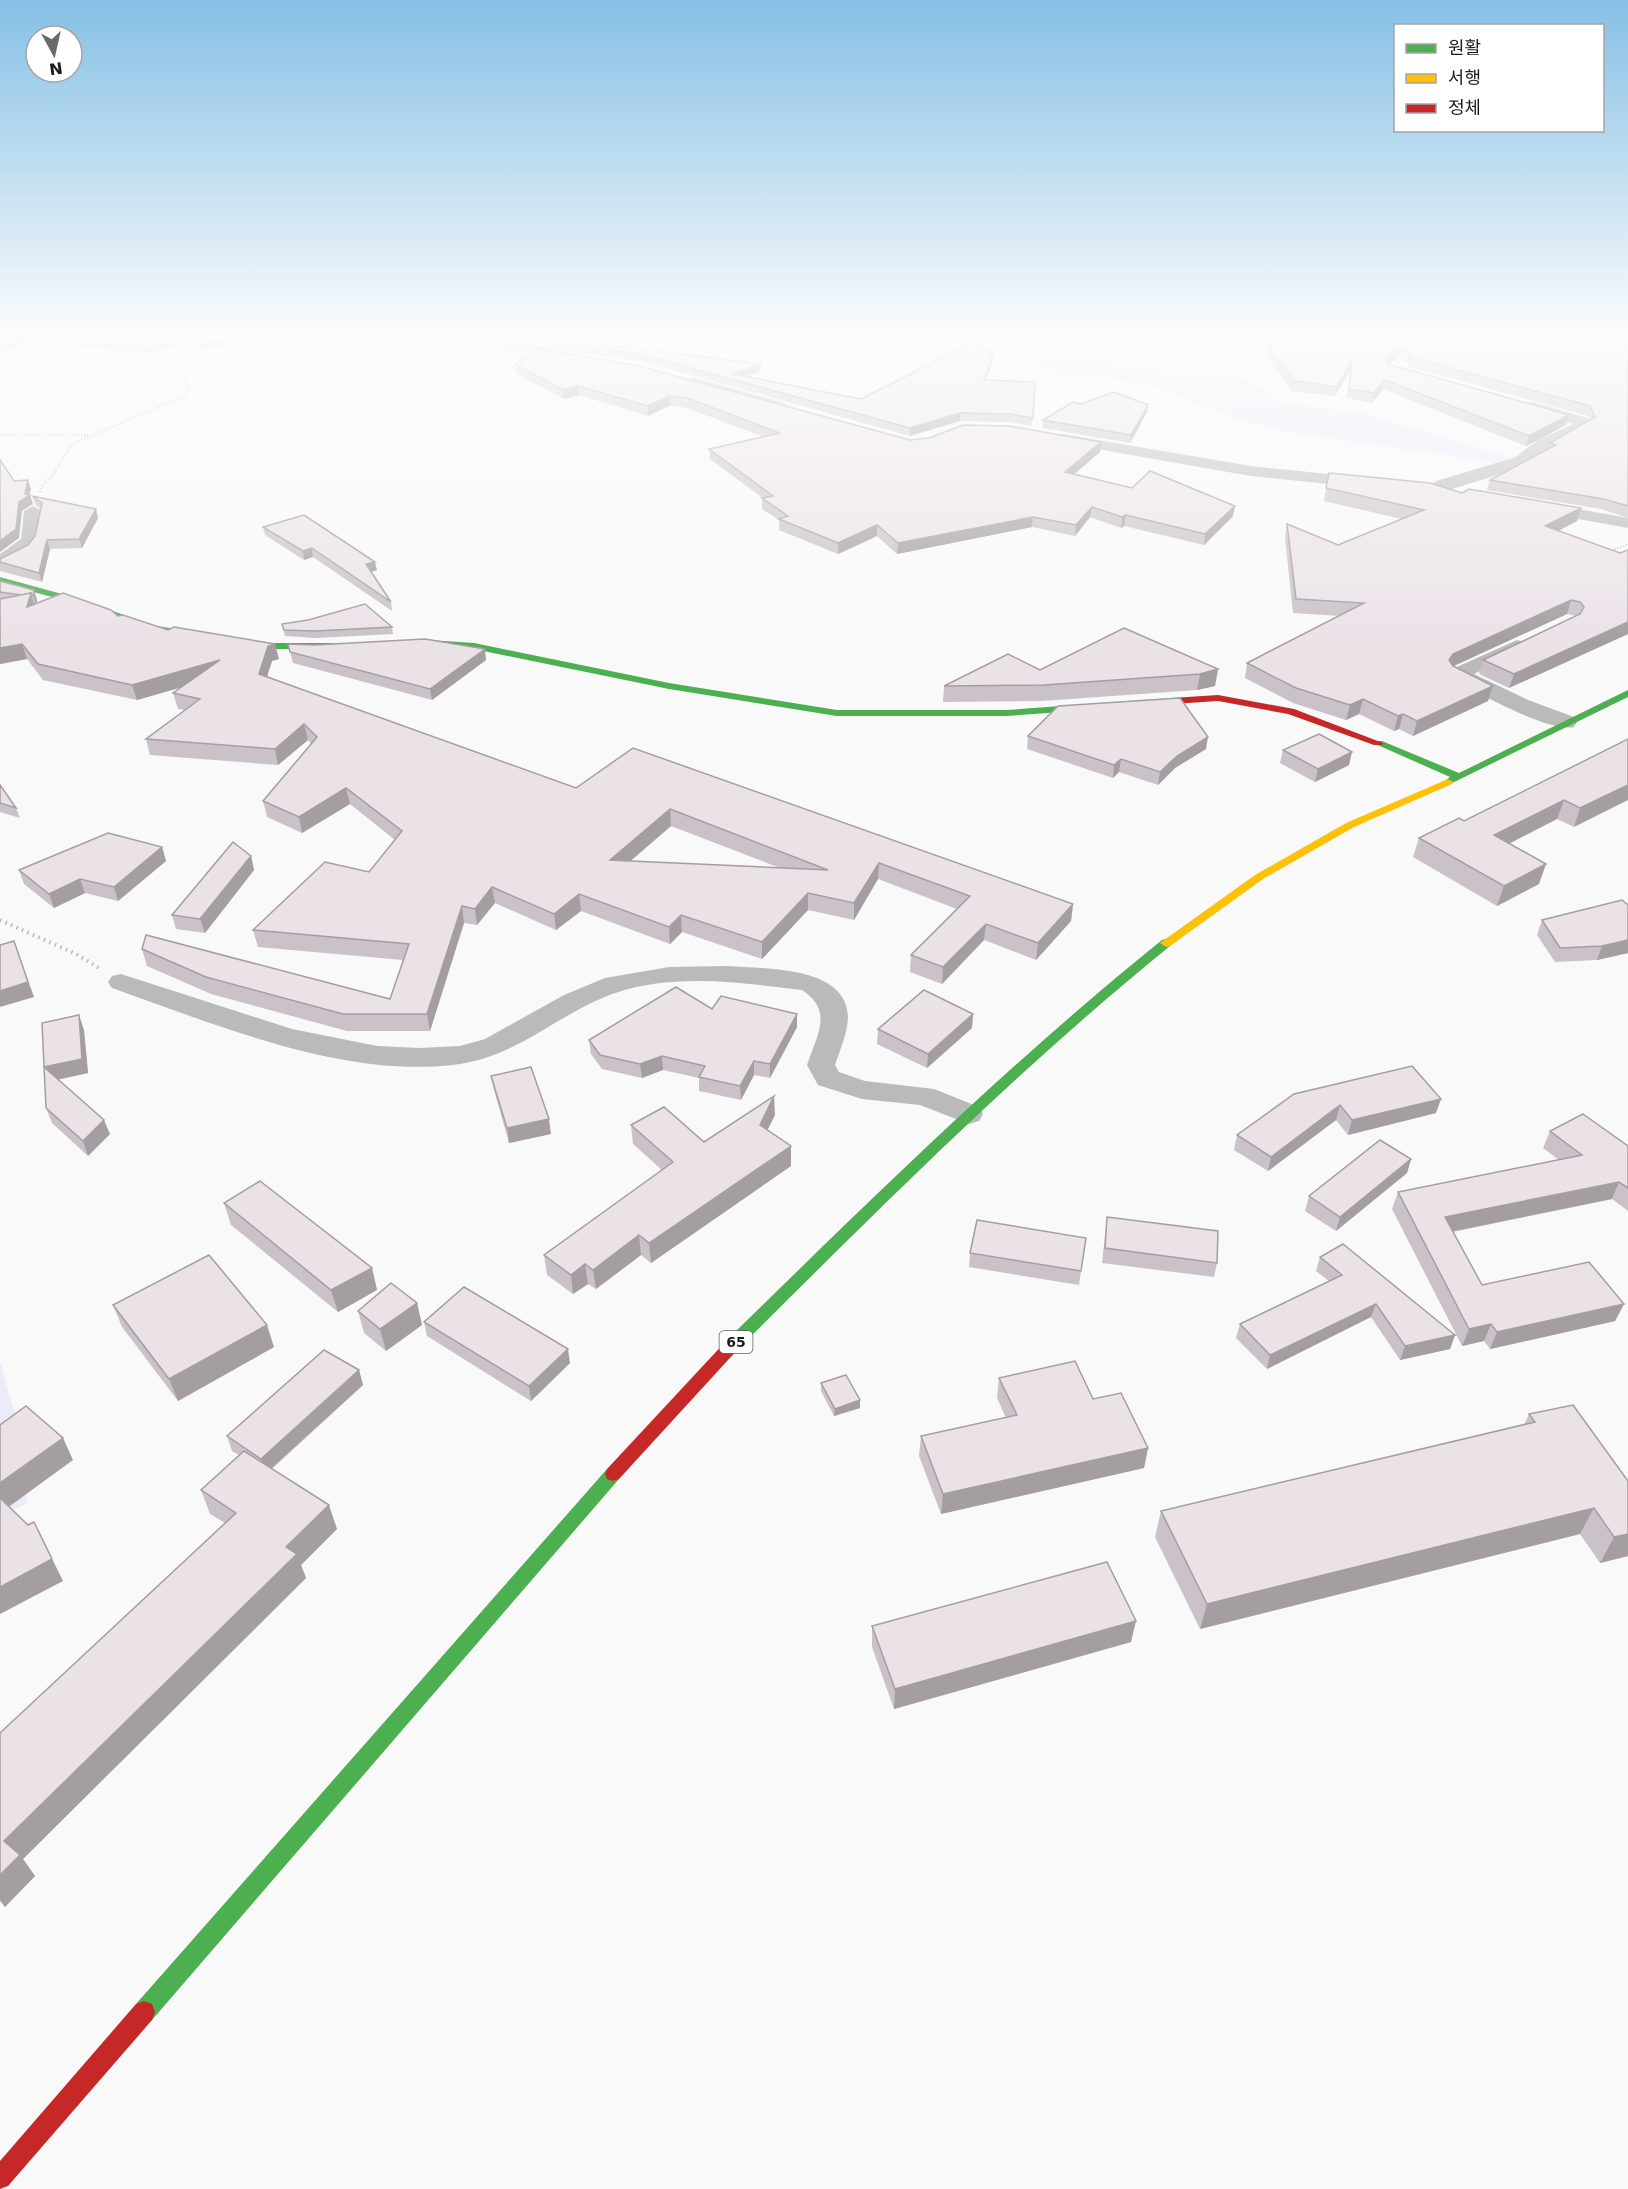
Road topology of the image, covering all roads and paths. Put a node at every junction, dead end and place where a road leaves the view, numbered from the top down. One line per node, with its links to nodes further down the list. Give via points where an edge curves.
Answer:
1 (81, 439): 9 (path, via 72,444 42,485)
2 (1069, 439): 4 (street, via 1270,474)
3 (1554, 439): 6 (street, via 1522,461)
4 (1387, 484)
5 (1416, 487): 6 (street)
6 (1434, 489): 7 (street)
7 (1469, 495)
8 (1525, 505): 10 (street)
9 (33, 511): 13 (street, via 30,540)
10 (1628, 523)
11 (1628, 545): 12 (path)
12 (1599, 555)
13 (0, 562)
14 (0, 580): 17 (main road, via 81,602 148,628 270,646)
15 (1536, 637): 19 (street, via 1457,674)
16 (396, 643): 20 (main road, via 429,641 474,646 669,686 837,713 1006,713 1218,698 1290,711)
17 (351, 645)
18 (1628, 693): 19 (main road, 65)
19 (1566, 722): 20 (main road, 65)
20 (1460, 777): 23 (main road, 65, via 1350,825 1207,912 1109,987)
21 (0, 920): 22 (path, via 76,954)
22 (121, 982): 23 (street, via 238,1022 370,1054 414,1058 493,1048 590,993 619,983 702,974 809,983 832,1000 836,1015 821,1065 828,1078 862,1090 924,1095)
23 (969, 1114): 24 (main road, 65, via 724,1353 592,1497)
24 (0, 2178)

